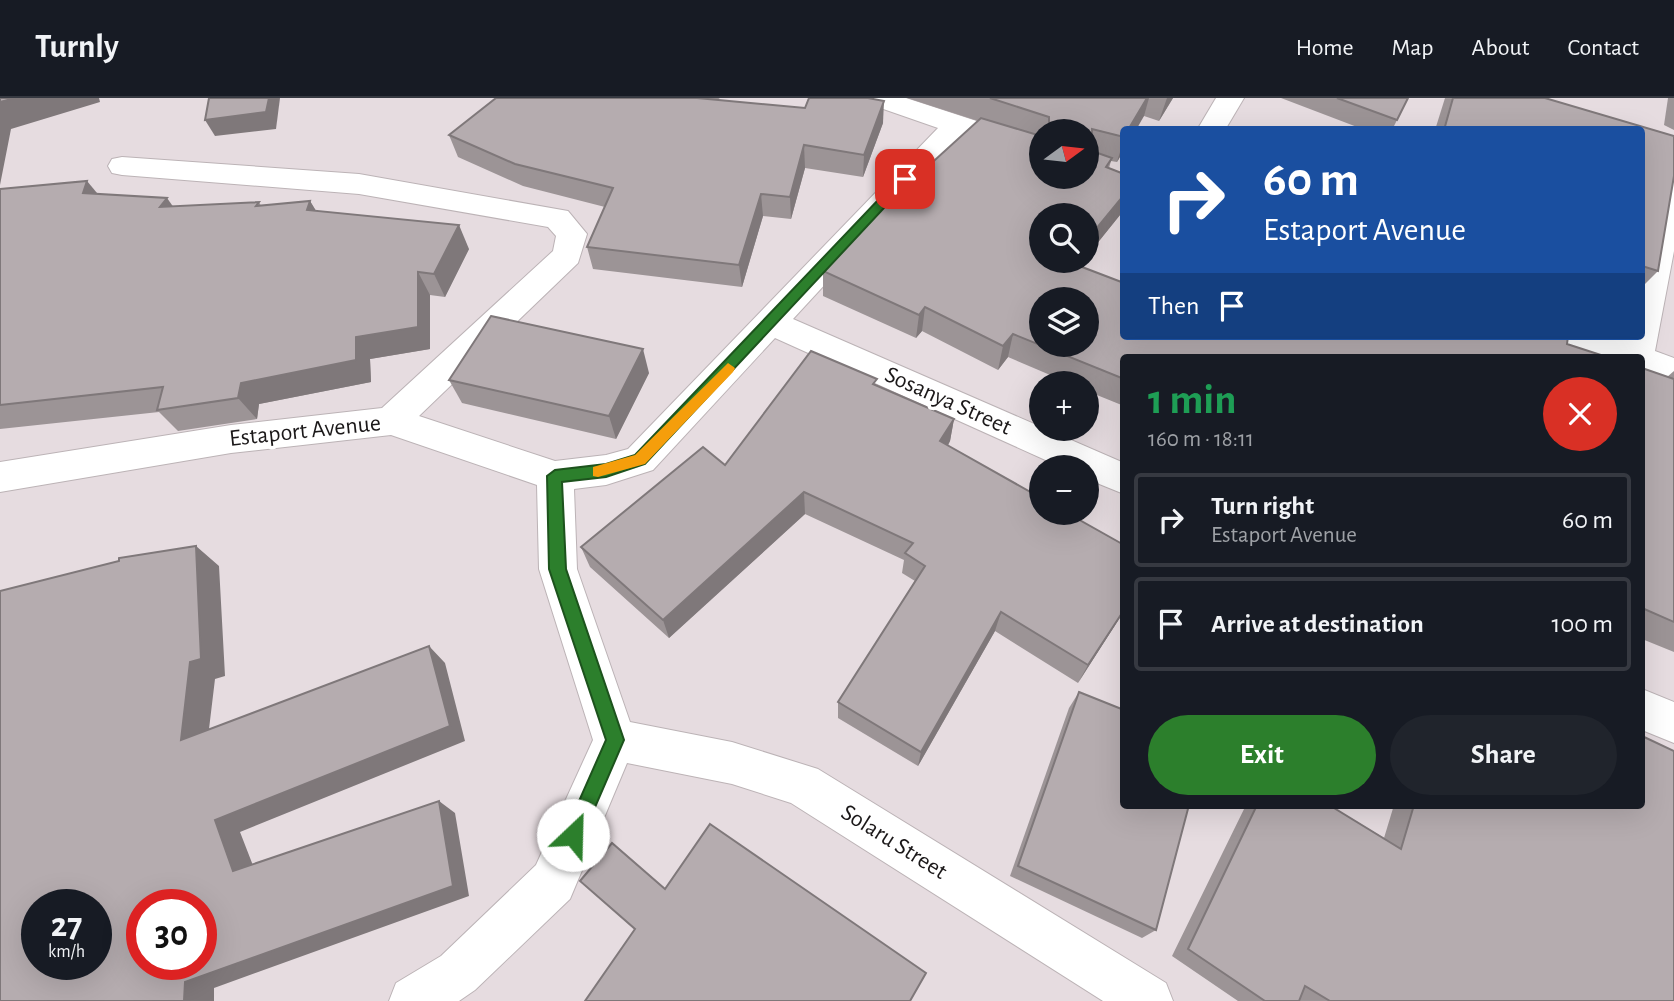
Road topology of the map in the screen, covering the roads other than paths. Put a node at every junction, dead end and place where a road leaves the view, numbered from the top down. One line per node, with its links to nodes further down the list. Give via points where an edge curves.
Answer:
1 (879, 98): 3 (street)
2 (1230, 98): 4 (street)
3 (957, 125): 5 (street); 9 (street, Estaport Avenue)
4 (1213, 126)
5 (1029, 147)
6 (122, 166): 14 (street, via 359,184 557,218 572,234 566,255)
7 (1674, 175): 8 (street)
8 (1645, 322)
9 (772, 323): 15 (street, Estaport Avenue, via 640,460 606,470); 17 (street, Sosanya Street)
10 (1586, 340): 11 (street)
11 (1627, 354)
12 (1645, 361): 13 (street)
13 (1674, 372)
14 (390, 421): 15 (street, Estaport Avenue); 16 (street, Estaport Avenue, via 231,439)
15 (555, 476): 20 (street, via 558,569)
16 (0, 477)
17 (1120, 477)
18 (1645, 710): 19 (street)
19 (1674, 723)
20 (615, 740): 21 (street, via 553,882 458,973); 22 (street, Solaru Street, via 732,763 802,784)
21 (414, 1001)
22 (1148, 1001)

